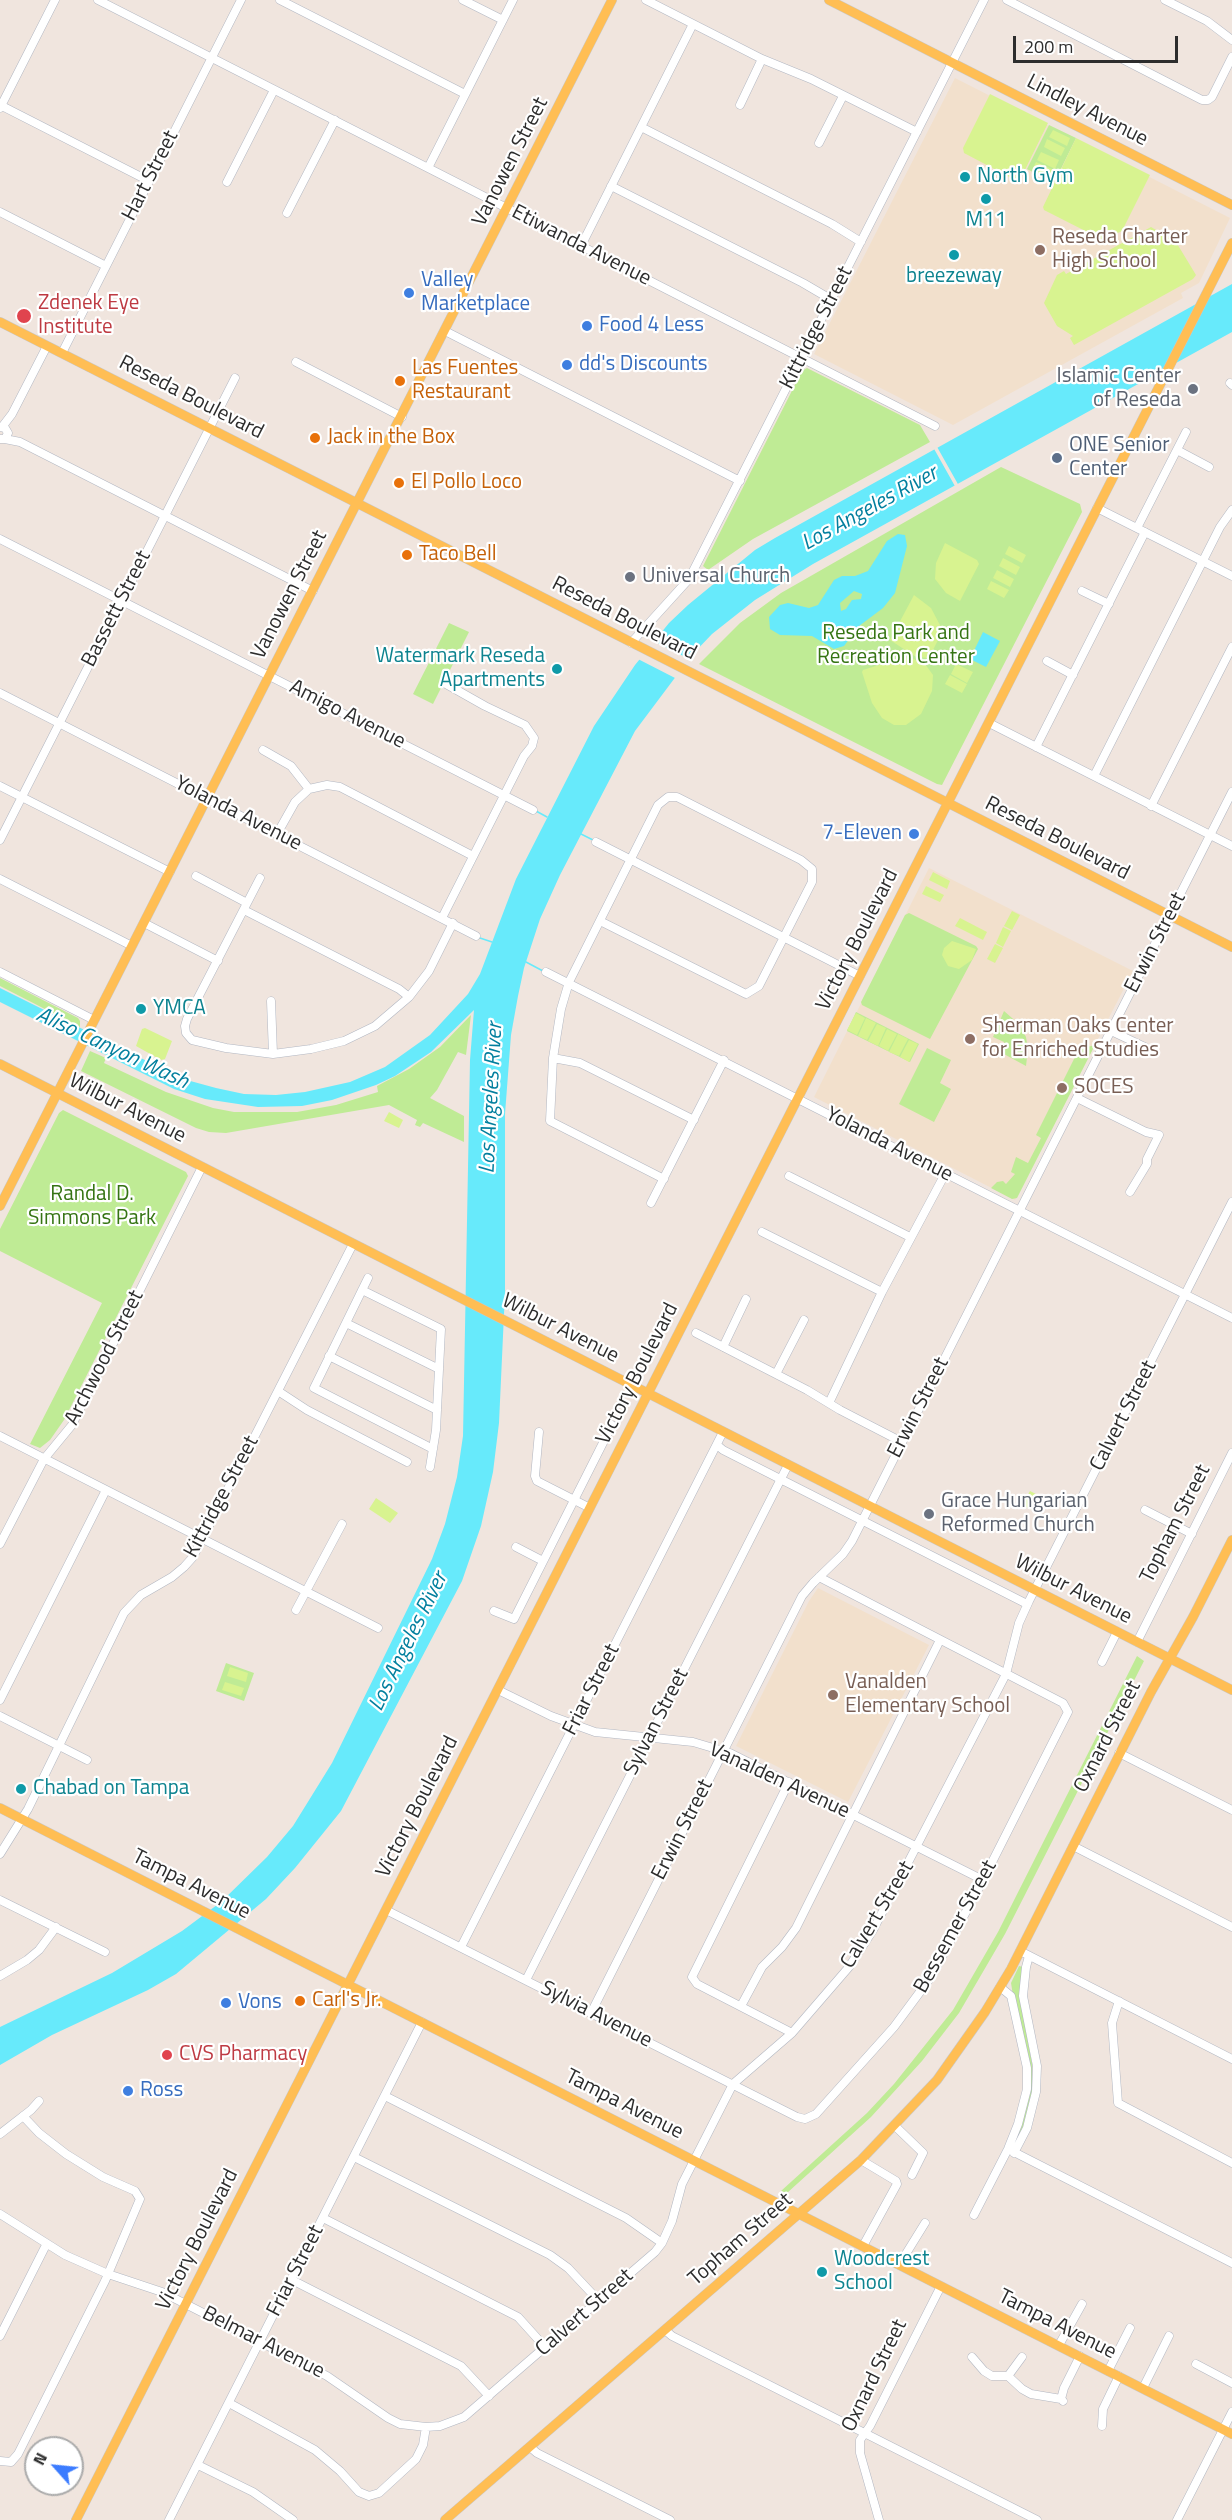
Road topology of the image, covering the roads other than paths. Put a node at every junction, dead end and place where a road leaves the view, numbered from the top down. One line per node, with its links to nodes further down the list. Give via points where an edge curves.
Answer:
1 (55, 0): 24 (street)
2 (98, 0): 17 (street, Etiwanda Avenue)
3 (241, 0): 17 (street, Hart Street)
4 (280, 0): 21 (street)
5 (463, 0): 13 (street)
6 (513, 0): 13 (street)
7 (612, 0): 34 (main road, Vanowen Street)
8 (646, 0): 14 (street)
9 (829, 0): 19 (main road, Lindley Avenue)
10 (984, 0): 19 (street, Kittridge Street)
11 (1007, 0): 16 (street, via 1202,100 1212,97)
12 (1165, 0): 15 (street, via 1208,21)
13 (502, 20): 21 (street)
14 (693, 24): 18 (street); 26 (street)
15 (1232, 40)
16 (1232, 57)
17 (212, 58): 20 (street, Etiwanda Avenue); 30 (street, Hart Street)
18 (762, 59): 22 (street); 23 (street)
19 (952, 63): 27 (street, Kittridge Street); 33 (main road, Lindley Avenue)
20 (274, 90): 25 (street, Etiwanda Avenue); 31 (street)
21 (465, 94): 29 (street)
22 (843, 96): 27 (street); 28 (street)
23 (740, 105)
24 (0, 106): 30 (street)
25 (335, 120): 29 (street, Etiwanda Avenue); 36 (street)
26 (641, 127): 32 (street); 37 (street)
27 (917, 132): 37 (street, Kittridge Street)
28 (819, 143)
29 (428, 168): 34 (street, Etiwanda Avenue)
30 (149, 181): 40 (street, Hart Street)
31 (226, 182)
32 (611, 186): 39 (street); 41 (street)
33 (1232, 205)
34 (507, 208): 39 (street, Etiwanda Avenue); 43 (main road, Vanowen Street)
35 (0, 212): 40 (street)
36 (287, 213)
37 (861, 243): 41 (street, Kittridge Street)
38 (1232, 243): 58 (main road, Victory Boulevard)
39 (580, 246): 46 (street, Etiwanda Avenue)
40 (106, 266): 45 (street, Hart Street)
41 (832, 300): 46 (street, Kittridge Street)
42 (0, 322): 44 (main road, Reseda Boulevard)
43 (445, 331): 49 (main road, Vanowen Street); 56 (street)
44 (47, 346): 45 (main road, Reseda Boulevard); 52 (street)
45 (62, 353): 51 (main road, Reseda Boulevard)
46 (802, 358): 50 (street, Etiwanda Avenue); 56 (street, Kittridge Street)
47 (296, 362): 49 (street)
48 (235, 378): 51 (street, Bassett Street)
49 (402, 417): 57 (main road, Vanowen Street)
50 (935, 426)
51 (209, 428): 57 (main road, Reseda Boulevard); 60 (street, Bassett Street)
52 (4, 432): 60 (street)
53 (1186, 432): 54 (street)
54 (1177, 450): 55 (street); 61 (street)
55 (1209, 467)
56 (740, 481): 70 (street, Kittridge Street, via 688,581)
57 (357, 503): 66 (main road, Vanowen Street); 70 (main road, Reseda Boulevard)
58 (1097, 508): 61 (street); 78 (main road, Victory Boulevard)
59 (1232, 510): 64 (street)
60 (165, 516): 66 (street); 68 (street, Bassett Street)
61 (1137, 528): 62 (street)
62 (1145, 532): 64 (street); 69 (street)
63 (0, 539): 68 (street, Amigo Avenue)
64 (1203, 561): 65 (street); 81 (street)
65 (1232, 576)
66 (313, 591): 74 (main road, Vanowen Street)
67 (1082, 591): 69 (street)
68 (121, 600): 74 (street, Amigo Avenue); 77 (street, Bassett Street)
69 (1109, 604): 73 (street)
70 (635, 644): 88 (main road, Reseda Boulevard)
71 (1232, 647): 89 (street)
72 (1047, 661): 73 (street)
73 (1073, 675): 79 (street)
74 (270, 676): 85 (street, Amigo Avenue); 87 (main road, Vanowen Street)
75 (446, 684): 85 (street, via 525,725 532,733 532,746)
76 (0, 693): 77 (street, Yolanda Avenue)
77 (60, 723): 86 (street, Bassett Street); 87 (street, Yolanda Avenue)
78 (989, 723): 79 (street); 88 (main road, Victory Boulevard)
79 (1036, 747): 81 (street)
80 (263, 750): 83 (street, via 291,766)
81 (1094, 776): 89 (street)
82 (0, 786): 86 (street)
83 (309, 789): 91 (street, via 295,802); 96 (street, via 327,785 340,788)
84 (1232, 792): 92 (street, Erwin Street)
85 (504, 795): 90 (street, Amigo Avenue); 96 (street)
86 (22, 797): 93 (street, Bassett Street); 98 (street)
87 (207, 798): 91 (street, Yolanda Avenue); 98 (main road, Vanowen Street)
88 (948, 803): 103 (main road, Reseda Boulevard); 115 (main road, Victory Boulevard)
89 (1151, 806): 92 (street)
90 (533, 810)
91 (277, 834): 104 (street, Yolanda Avenue)
92 (1210, 835): 95 (street); 103 (street, Erwin Street)
93 (0, 840)
94 (596, 842): 97 (street)
95 (1232, 846)
96 (473, 856): 104 (street)
97 (632, 859): 105 (street); 109 (street); 109 (street, via 658,805 668,797 677,797 801,860 812,869 812,882)
98 (170, 872): 106 (main road, Vanowen Street)
99 (195, 876): 102 (street)
100 (260, 878): 102 (street)
101 (0, 879): 110 (street)
102 (245, 906): 112 (street); 117 (street)
103 (1169, 916): 111 (main road, Reseda Boulevard); 120 (street, Erwin Street)
104 (442, 918): 107 (street, Yolanda Avenue)
105 (600, 921): 109 (street, via 742,993 759,986); 116 (street)
106 (144, 923): 110 (main road, Vanowen Street); 112 (street)
107 (453, 923): 108 (street, Yolanda Avenue); 117 (street, via 429,971)
108 (476, 936)
109 (783, 936): 115 (street)
110 (132, 946): 119 (main road, Vanowen Street)
111 (1232, 947)
112 (218, 961): 122 (street, via 188,1018 186,1034 197,1042)
113 (0, 972): 119 (street)
114 (546, 972): 116 (street, Yolanda Avenue)
115 (860, 976): 128 (main road, Victory Boulevard)
116 (569, 982): 123 (street); 124 (street, Yolanda Avenue)
117 (409, 997): 122 (street, via 375,1026 344,1041)
118 (271, 1001): 122 (street)
119 (94, 1020): 126 (main road, Vanowen Street)
120 (1111, 1030): 121 (street); 127 (street, Erwin Street)
121 (1145, 1047)
122 (273, 1054)
123 (553, 1058): 129 (street, via 580,1063); 133 (street, via 550,1120)
124 (724, 1060): 128 (street, Yolanda Avenue); 129 (street)
125 (0, 1064): 126 (main road, Wilbur Avenue)
126 (58, 1093): 130 (main road, Wilbur Avenue); 137 (main road, Vanowen Street)
127 (1077, 1098): 134 (street, via 1159,1135); 138 (street, Erwin Street)
128 (798, 1099): 131 (street, Yolanda Avenue); 156 (main road, Victory Boulevard)
129 (694, 1120): 133 (street)
130 (202, 1167): 141 (main road, Wilbur Avenue); 167 (street, Archwood Street, via 72,1425)
131 (945, 1174): 138 (street, Yolanda Avenue); 140 (street)
132 (789, 1176): 140 (street)
133 (664, 1179): 136 (street)
134 (1130, 1192)
135 (1232, 1202): 145 (street, Calvert Street)
136 (651, 1203)
137 (0, 1206)
138 (1019, 1211): 145 (street, Yolanda Avenue); 163 (street, Erwin Street)
139 (762, 1232): 144 (street)
140 (910, 1237): 144 (street)
141 (353, 1244): 155 (street, Kittridge Street); 156 (main road, Wilbur Avenue)
142 (368, 1278): 143 (street)
143 (362, 1290): 149 (street); 153 (street, via 441,1329)
144 (882, 1292): 157 (street)
145 (1185, 1294): 147 (street, Yolanda Avenue); 187 (street, Calvert Street)
146 (746, 1299): 151 (street)
147 (1232, 1318)
148 (804, 1320): 154 (street)
149 (346, 1323): 152 (street); 153 (street)
150 (696, 1333): 151 (street)
151 (723, 1347): 154 (street)
152 (329, 1356): 158 (street); 165 (street, via 314,1388)
153 (439, 1369): 158 (street)
154 (776, 1374): 157 (street)
155 (278, 1391): 168 (street); 180 (street, Kittridge Street)
156 (648, 1394): 161 (main road, Wilbur Avenue); 175 (main road, Victory Boulevard)
157 (828, 1403): 163 (street)
158 (437, 1410): 165 (street)
159 (612, 1425): 173 (street, Victory Boulevard)
160 (539, 1432): 173 (street, via 537,1480)
161 (723, 1432): 164 (street, Friar Street); 169 (main road, Wilbur Avenue)
162 (0, 1436): 167 (street)
163 (902, 1442): 174 (street, Erwin Street)
164 (717, 1445): 171 (street, Wilbur Avenue); 202 (street, Friar Street)
165 (433, 1449): 170 (street)
166 (1232, 1453): 179 (street, Topham Street)
167 (44, 1459): 172 (street); 182 (street, Archwood Street)
168 (407, 1462)
169 (788, 1465): 171 (street, Sylvan Street); 174 (main road, Wilbur Avenue)
170 (430, 1467)
171 (780, 1479): 177 (street, Wilbur Avenue); 203 (street, Sylvan Street)
172 (106, 1490): 180 (street); 200 (street)
173 (574, 1500): 175 (street); 184 (street, Victory Boulevard)
174 (870, 1507): 177 (street, Erwin Street); 187 (main road, Wilbur Avenue)
175 (590, 1508): 198 (main road, Victory Boulevard)
176 (1145, 1510): 179 (street)
177 (862, 1521): 185 (street, Erwin Street, via 849,1548); 188 (street, Wilbur Avenue)
178 (342, 1524): 186 (street)
179 (1192, 1534): 194 (street, Topham Street)
180 (202, 1539): 186 (street); 204 (street, Kittridge Street, via 184,1568 141,1595 124,1613)
181 (1232, 1540): 195 (main road, Oxnard Street)
182 (0, 1544)
183 (516, 1547): 184 (street)
184 (543, 1561): 190 (street, Victory Boulevard, via 514,1619)
185 (819, 1577): 193 (street); 205 (street, Erwin Street, via 802,1596)
186 (305, 1591): 189 (street); 191 (street)
187 (1034, 1591): 188 (street, Calvert Street); 192 (main road, Wilbur Avenue)
188 (1027, 1604): 197 (street, Calvert Street)
189 (296, 1610)
190 (494, 1611)
191 (378, 1628)
192 (1117, 1632): 194 (main road, Wilbur Avenue); 196 (street)
193 (940, 1640): 197 (street); 211 (street)
194 (1137, 1642): 195 (main road, Wilbur Avenue)
195 (1170, 1659): 199 (main road, Wilbur Avenue); 206 (main road, Oxnard Street)
196 (1102, 1662)
197 (1006, 1674): 214 (street, Calvert Street); 216 (street, Bessemer Street, via 1063,1703 1067,1716)
198 (498, 1689): 202 (street, Vanalden Avenue); 218 (main road, Victory Boulevard)
199 (1232, 1690)
200 (0, 1700)
201 (0, 1716): 204 (street)
202 (574, 1725): 203 (street, Vanalden Avenue, via 595,1732); 221 (street, Friar Street)
203 (649, 1738): 205 (street, Vanalden Avenue, via 693,1742); 226 (street, Sylvan Street)
204 (58, 1745): 207 (street); 212 (street, Kittridge Street)
205 (723, 1751): 208 (street, Vanalden Avenue); 231 (street, Erwin Street)
206 (1119, 1753): 210 (street); 213 (main road, Oxnard Street)
207 (87, 1760)
208 (789, 1782): 211 (street, Vanalden Avenue); 230 (street, via 692,1977 697,1984)
209 (0, 1808): 212 (main road, Tampa Avenue)
210 (1232, 1810)
211 (853, 1815): 214 (street, Vanalden Avenue); 230 (street, via 796,1928 762,1967)
212 (22, 1819): 215 (street, Kittridge Street); 227 (main road, Tampa Avenue)
213 (1073, 1846): 220 (street); 222 (main road, Oxnard Street)
214 (918, 1847): 216 (street, Vanalden Avenue); 233 (street, Calvert Street, via 849,1967)
215 (0, 1854)
216 (983, 1880): 239 (street, Bessemer Street, via 950,1944 913,2002 816,2114)
217 (0, 1900): 219 (street)
218 (386, 1910): 221 (street, Sylvia Avenue); 227 (main road, Victory Boulevard)
219 (56, 1927): 223 (street); 225 (street, via 39,1950)
220 (1232, 1927)
221 (461, 1947): 226 (street, Sylvia Avenue)
222 (1020, 1951): 224 (street); 228 (main road, Topham Street)
223 (105, 1952)
224 (1029, 1956): 229 (street); 242 (street, via 1023,1996 1036,2066 1036,2092 1027,2128)
225 (0, 1976)
226 (526, 1980): 231 (street, Sylvia Avenue)
227 (348, 1984): 232 (main road, Tampa Avenue); 262 (main road, Victory Boulevard)
228 (1000, 1987): 240 (main road, Topham Street, via 956,2055); 242 (street, via 1011,1996 1027,2067 1024,2105)
229 (1119, 2001): 234 (street); 246 (street, via 1112,2023 1118,2103)
230 (741, 2006): 233 (street)
231 (591, 2013): 235 (street, Sylvia Avenue)
232 (422, 2022): 236 (street, Friar Street); 244 (main road, Tampa Avenue)
233 (792, 2033): 235 (street, Calvert Street)
234 (1232, 2059)
235 (733, 2084): 239 (street, Sylvia Avenue); 244 (street, Calvert Street)
236 (385, 2096): 243 (street, Friar Street); 253 (street, via 626,2218)
237 (39, 2100): 238 (street)
238 (23, 2116): 241 (street); 258 (street, via 66,2154 138,2195 139,2205)
239 (805, 2119)
240 (895, 2126): 245 (main road, Topham Street); 247 (street, via 923,2153)
241 (0, 2134)
242 (1011, 2151): 250 (street); 256 (street)
243 (354, 2157): 251 (street, Friar Street); 261 (street, via 550,2255)
244 (694, 2160): 248 (main road, Tampa Avenue); 253 (street, Calvert Street)
245 (861, 2160): 248 (main road, Topham Street); 255 (street, via 897,2184)
246 (1232, 2163)
247 (912, 2175)
248 (800, 2214): 255 (main road, Tampa Avenue); 265 (main road, Topham Street)
249 (0, 2215): 254 (street, Belmar Avenue)
250 (974, 2215)
251 (323, 2218): 259 (street, Friar Street); 270 (street, via 518,2317)
252 (925, 2223): 257 (street)
253 (662, 2243): 261 (street, Calvert Street)
254 (46, 2245): 258 (street, Belmar Avenue); 266 (street)
255 (863, 2246): 257 (main road, Tampa Avenue)
256 (1232, 2263)
257 (899, 2265): 260 (main road, Tampa Avenue)
258 (108, 2274): 262 (street, Belmar Avenue); 288 (street, via 18,2454 11,2463)
259 (291, 2280): 268 (street, Friar Street); 280 (street, via 461,2366)
260 (941, 2286): 269 (main road, Tampa Avenue); 286 (street, Oxnard Street)
261 (599, 2301): 270 (street, Calvert Street)
262 (185, 2304): 268 (street, Belmar Avenue); 290 (main road, Victory Boulevard)
263 (1082, 2304): 269 (street)
264 (1130, 2328): 275 (street)
265 (665, 2330): 286 (street); 287 (main road, Topham Street)
266 (0, 2336)
267 (1169, 2336): 279 (street)
268 (260, 2342): 281 (street, Friar Street); 284 (street, Belmar Avenue, via 346,2387 388,2418 407,2426)
269 (1059, 2345): 271 (main road, Tampa Avenue)
270 (545, 2347): 280 (street, Calvert Street)
271 (1080, 2356): 275 (main road, Tampa Avenue); 276 (street, via 1064,2388 1063,2401 1022,2390)
272 (972, 2357): 276 (street, via 992,2376)
273 (1022, 2357): 276 (street)
274 (1196, 2364): 278 (street)
275 (1108, 2371): 277 (main road, Tampa Avenue)
276 (1008, 2376)
277 (1119, 2376): 279 (main road, Tampa Avenue); 283 (street, via 1103,2409)
278 (1232, 2383)
279 (1143, 2388): 285 (main road, Tampa Avenue)
280 (489, 2396): 284 (street, Calvert Street, via 464,2417)
281 (229, 2403): 284 (street, via 307,2445 359,2492 369,2496 379,2493 416,2459); 289 (street, Friar Street)
282 (1232, 2412): 285 (street)
283 (1102, 2426)
284 (426, 2427)
285 (1228, 2431): 297 (street)
286 (864, 2433): 295 (street, Oxnard Street, via 860,2453); 296 (street)
287 (530, 2447): 293 (main road, Topham Street); 294 (street)
288 (0, 2461)
289 (198, 2465): 291 (street, Friar Street); 292 (street, via 253,2492)
290 (76, 2520)
291 (169, 2520)
292 (293, 2520)
293 (446, 2520)
294 (670, 2520)
295 (879, 2520)
296 (1037, 2520)
297 (1178, 2520)

